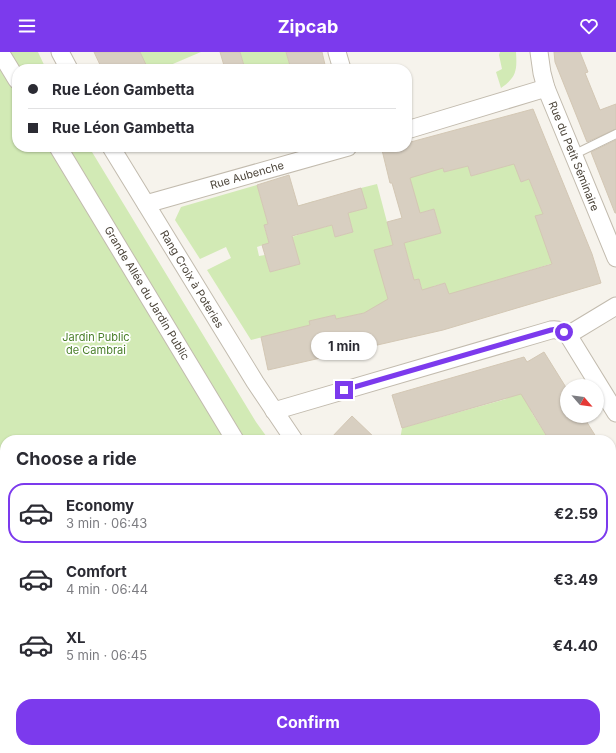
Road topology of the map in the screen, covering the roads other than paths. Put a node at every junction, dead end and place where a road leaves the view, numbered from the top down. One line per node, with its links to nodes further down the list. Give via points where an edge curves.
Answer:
1 (0, 52): 7 (street)
2 (60, 52): 5 (street)
3 (337, 52): 6 (street)
4 (539, 52): 8 (street, Rue du Petit Séminaire)
5 (66, 64)
6 (341, 64)
7 (12, 72)
8 (546, 88): 9 (street); 14 (street, Rue du Petit Séminaire)
9 (412, 128)
10 (616, 134): 14 (lane)
11 (61, 152): 21 (street, Grande Allée du Jardin Public)
12 (114, 152): 15 (street, Rang Croix à Poteries)
13 (330, 152): 15 (street, Rue Aubenche)
14 (573, 155): 16 (street, Rue du Petit Séminaire)
15 (146, 204): 19 (street, Rang Croix à Poteries)
16 (616, 258)
17 (616, 306): 18 (street)
18 (568, 335): 19 (street, via 557,329 551,330); 20 (street)
19 (274, 411): 22 (street, Rang Croix à Poteries)
20 (616, 413)
21 (232, 435)
22 (291, 435)

